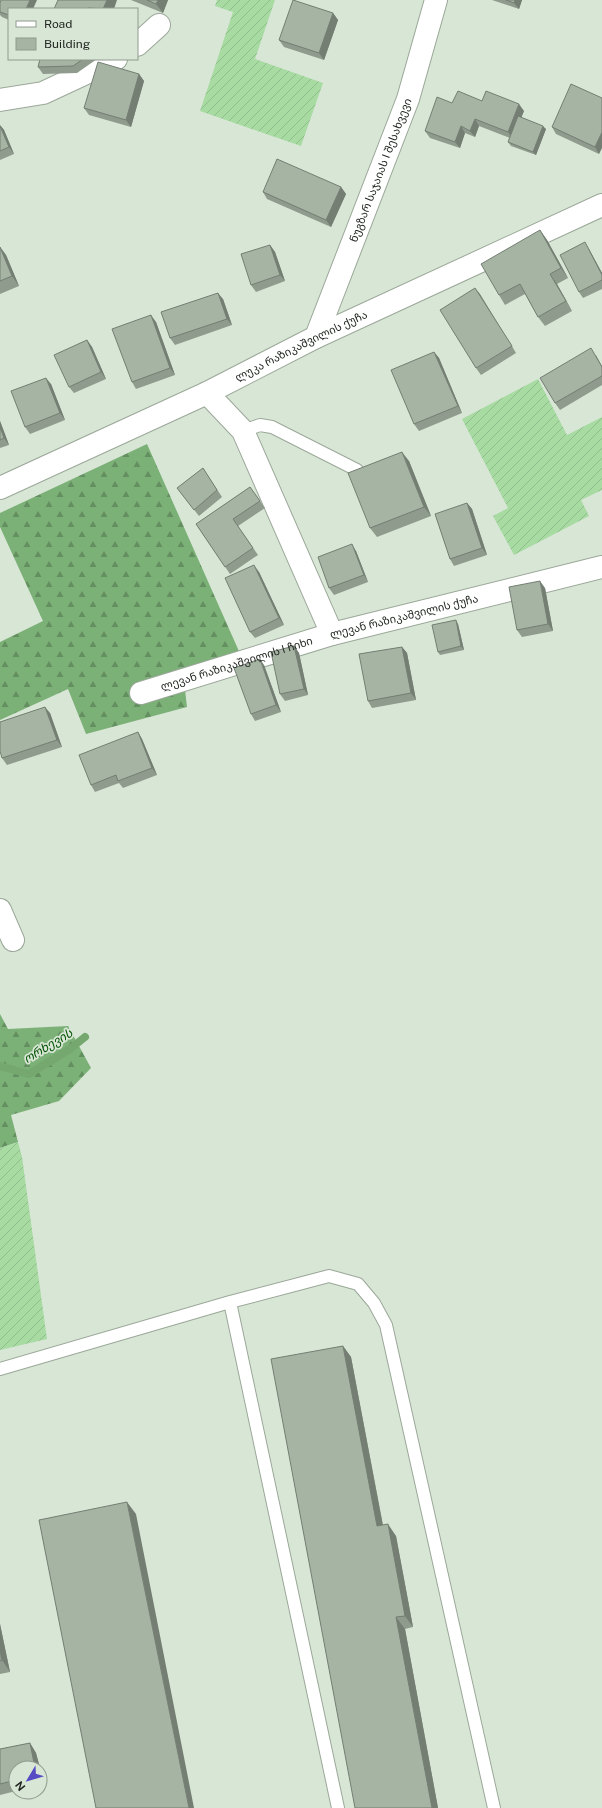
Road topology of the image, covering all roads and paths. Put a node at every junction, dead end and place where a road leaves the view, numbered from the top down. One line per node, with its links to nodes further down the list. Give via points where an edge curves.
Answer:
1 (436, 0): 7 (street, ნუგზარ საჯაიას I შესახვევი, via 408,99)
2 (159, 25): 3 (street)
3 (138, 44)
4 (114, 60): 5 (street, via 43,93)
5 (0, 100)
6 (602, 205): 7 (street, ლუკა რაზიკაშვილის ქუჩა)
7 (316, 337): 8 (street, ლუკა რაზიკაშვილის ქუჩა)
8 (207, 393): 9 (street, ლევან რაზიკაშვილის ქუჩა); 11 (street, ლუკა რაზიკაშვილის ქუჩა)
9 (243, 431): 10 (lane, via 260,425 272,427); 13 (street, ლევან რაზიკაშვილის ქუჩა)
10 (357, 470)
11 (0, 488)
12 (602, 568): 13 (street, ლევან რაზიკაშვილის ქუჩა)
13 (332, 634): 14 (street, ლევან რაზიკაშვილის I ჩიხი)
14 (141, 693)
15 (0, 910): 16 (street)
16 (13, 940)
17 (230, 1302): 18 (lane); 19 (lane); 20 (lane, via 330,1276 358,1284 374,1303 386,1325)
18 (0, 1369)
19 (338, 1808)
20 (494, 1808)

